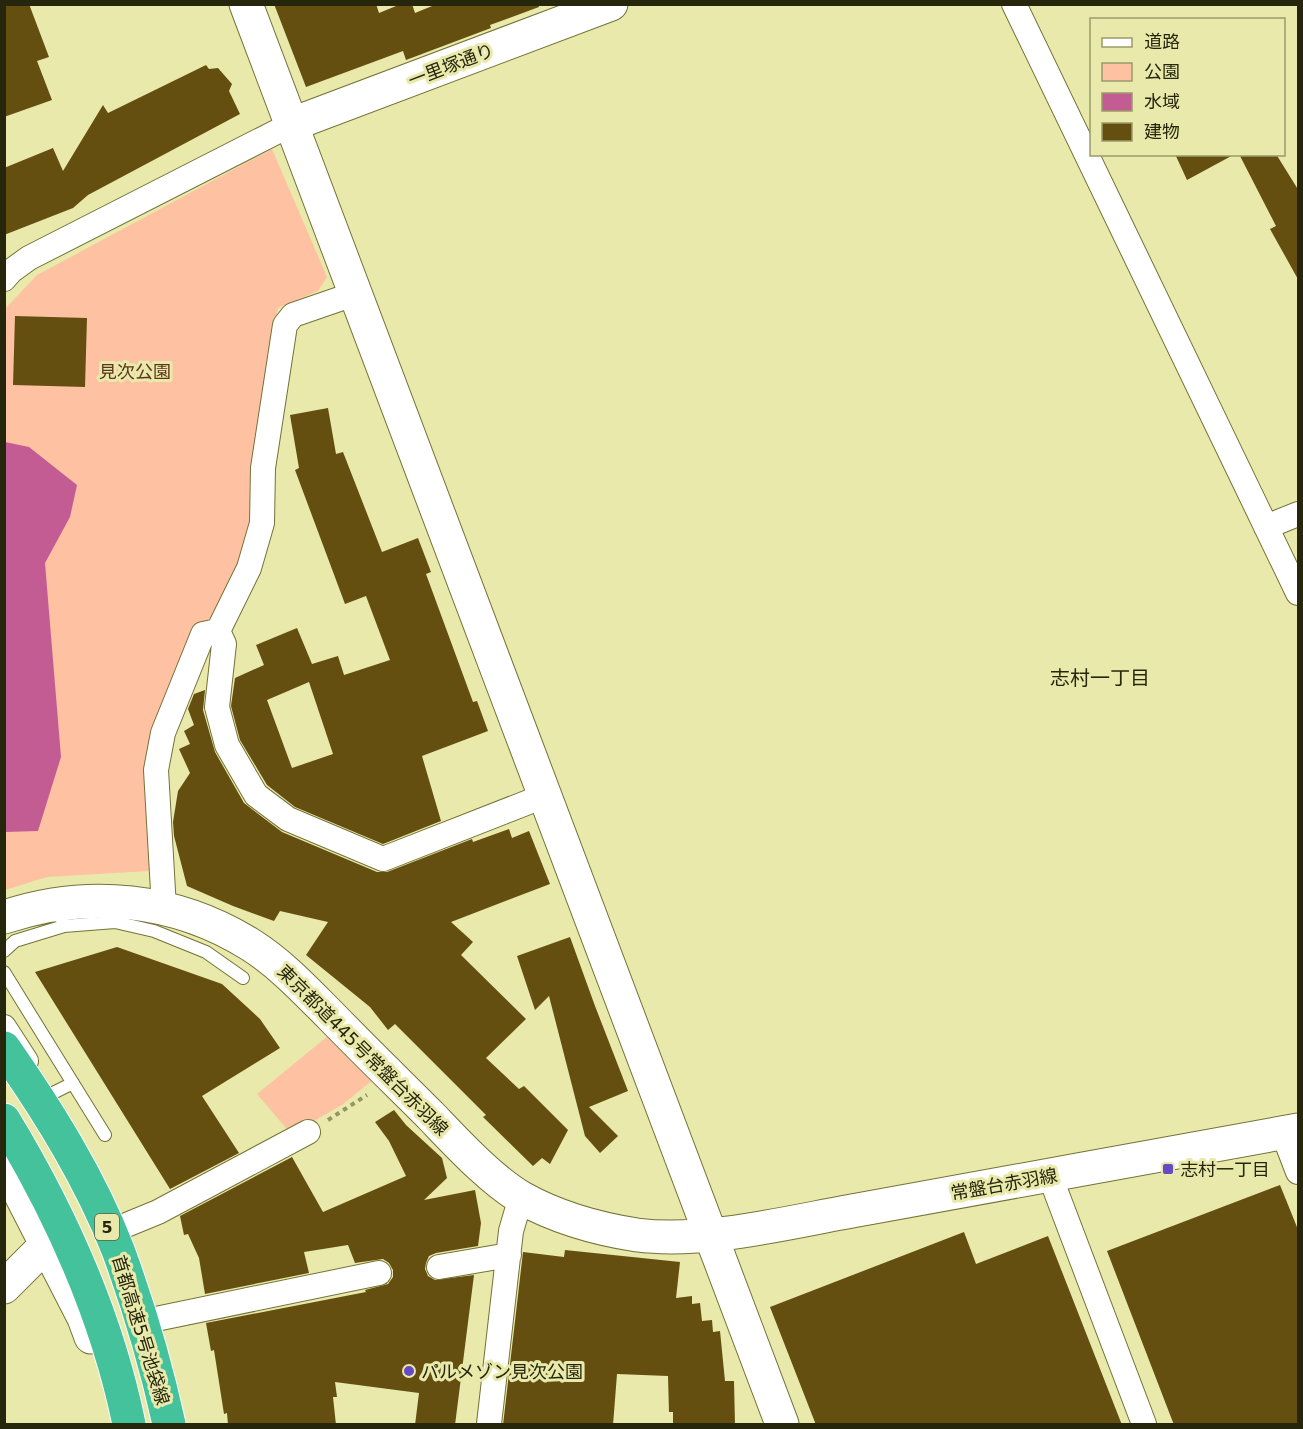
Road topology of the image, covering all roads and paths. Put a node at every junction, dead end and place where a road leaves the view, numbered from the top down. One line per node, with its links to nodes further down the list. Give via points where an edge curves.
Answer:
1 (246, 4): 4 (street)
2 (1014, 4): 8 (street)
3 (610, 5): 4 (street, 一里塚通り)
4 (290, 125): 5 (street, via 29,258); 6 (street)
5 (4, 279)
6 (354, 294): 10 (street, via 293,315 285,325 263,468 262,523 249,568); 11 (street)
7 (1299, 514): 8 (street)
8 (1266, 527): 9 (street)
9 (1299, 593)
10 (218, 631): 11 (street, via 224,644 217,707 227,745 256,795 288,819 382,859); 12 (street, via 203,634 163,733 156,770)
11 (544, 796): 32 (street)
12 (164, 908): 13 (street, 東京都道445号常盤台赤羽線, via 83,900); 20 (street, 東京都道445号常盤台赤羽線, via 216,925 253,946 287,972)
13 (61, 915): 14 (street, 東京都道445号常盤台赤羽線); 15 (lane); 17 (lane, via 154,931 206,952)
14 (4, 917)
15 (4, 951)
16 (4, 972): 21 (lane)
17 (243, 978)
18 (4, 1028): 22 (street)
19 (4, 1048): 41 (highway, 首都高速5号池袋線 / 5, via 38,1097 93,1194 144,1326)
20 (393, 1078): 25 (path); 30 (street, 東京都道445号常盤台赤羽線, via 486,1170)
21 (73, 1083): 22 (lane); 26 (lane)
22 (49, 1095): 31 (street)
23 (4, 1120): 40 (highway, 首都高速5号池袋線 / 5, via 30,1162 80,1267 105,1336)
24 (1291, 1131): 28 (street); 29 (street, 常盤台赤羽線)
25 (308, 1132): 31 (street, via 158,1212)
26 (105, 1135)
27 (4, 1162): 33 (street)
28 (1299, 1172)
29 (1050, 1176): 32 (street, 常盤台赤羽線); 45 (street)
30 (520, 1197): 32 (street, 東京都道445号常盤台赤羽線, via 576,1221 637,1234); 34 (street)
31 (119, 1228): 38 (street)
32 (710, 1236): 44 (street)
33 (47, 1244): 37 (street); 39 (street, via 84,1318)
34 (509, 1256): 35 (street); 43 (street)
35 (440, 1267)
36 (379, 1273): 38 (street)
37 (4, 1287)
38 (151, 1320): 42 (street, via 164,1357)
39 (119, 1425)
40 (129, 1425)
41 (169, 1425)
42 (179, 1425)
43 (489, 1425)
44 (782, 1425)
45 (1144, 1425)

